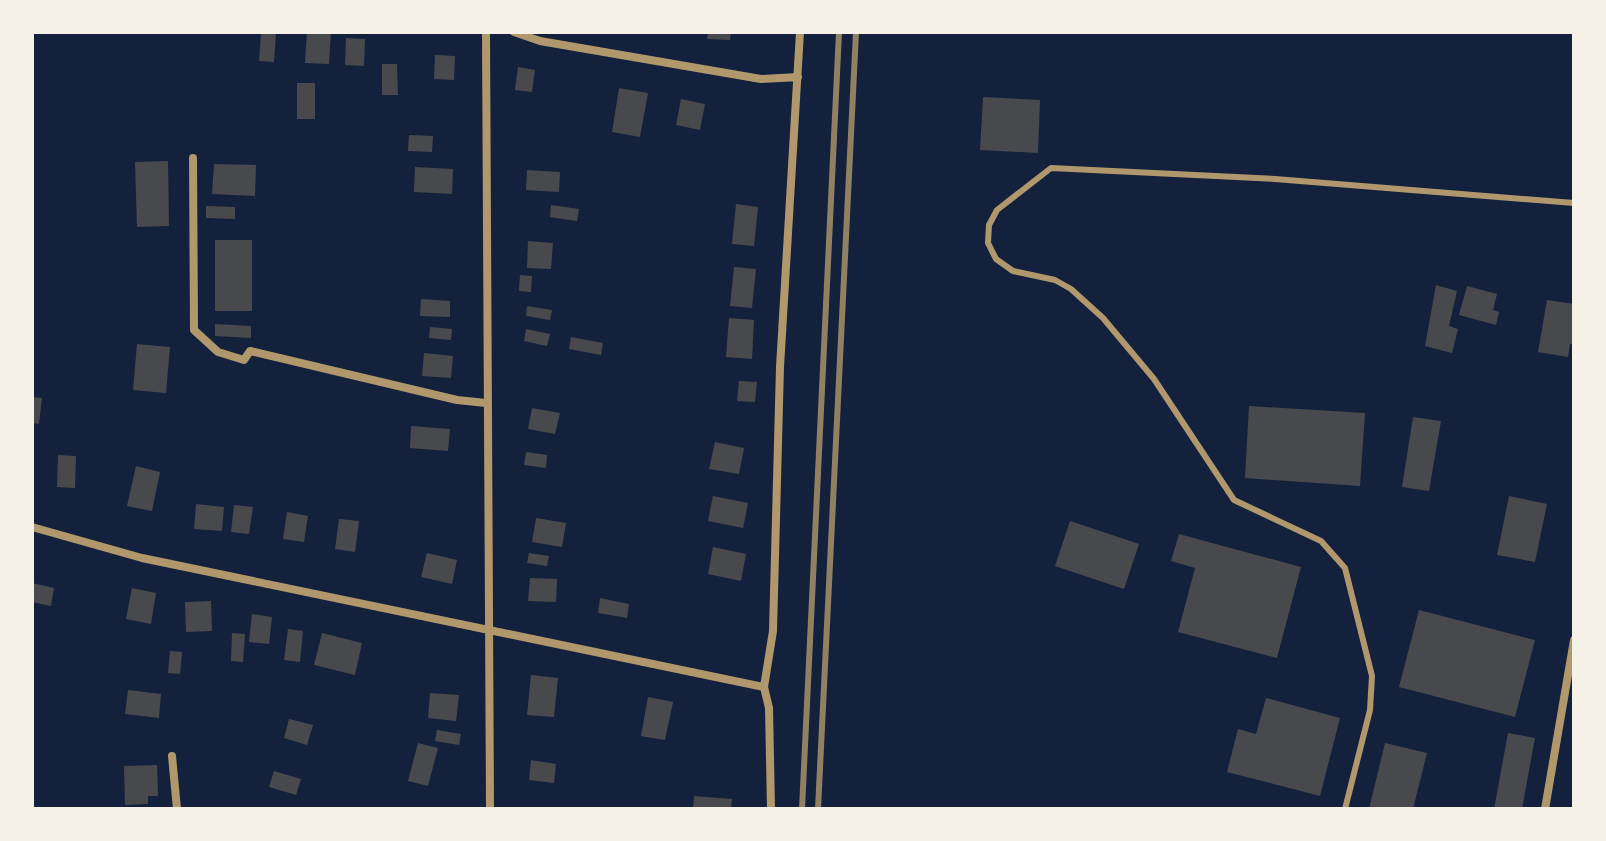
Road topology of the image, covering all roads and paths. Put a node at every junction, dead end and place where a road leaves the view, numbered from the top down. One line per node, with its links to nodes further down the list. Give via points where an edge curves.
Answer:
1 (486, 32): 7 (street)
2 (514, 32): 4 (street, via 761,79)
3 (800, 32): 4 (street)
4 (798, 77): 11 (street, via 780,367 773,631)
5 (193, 158): 7 (street, via 194,330 207,344 244,360 250,351)
6 (1574, 203): 16 (lane, via 1051,168 1006,201 989,225 988,243 996,259 1013,271 1055,280 1103,318 1154,379 1234,500 1321,541 1345,568 1372,676 1370,710)
7 (486, 403): 9 (street)
8 (32, 527): 9 (street, via 142,558)
9 (491, 631): 11 (street); 14 (street)
10 (1574, 640): 17 (street)
11 (764, 687): 15 (street)
12 (172, 756): 13 (street)
13 (177, 809)
14 (490, 809)
15 (771, 809)
16 (1345, 809)
17 (1545, 809)

